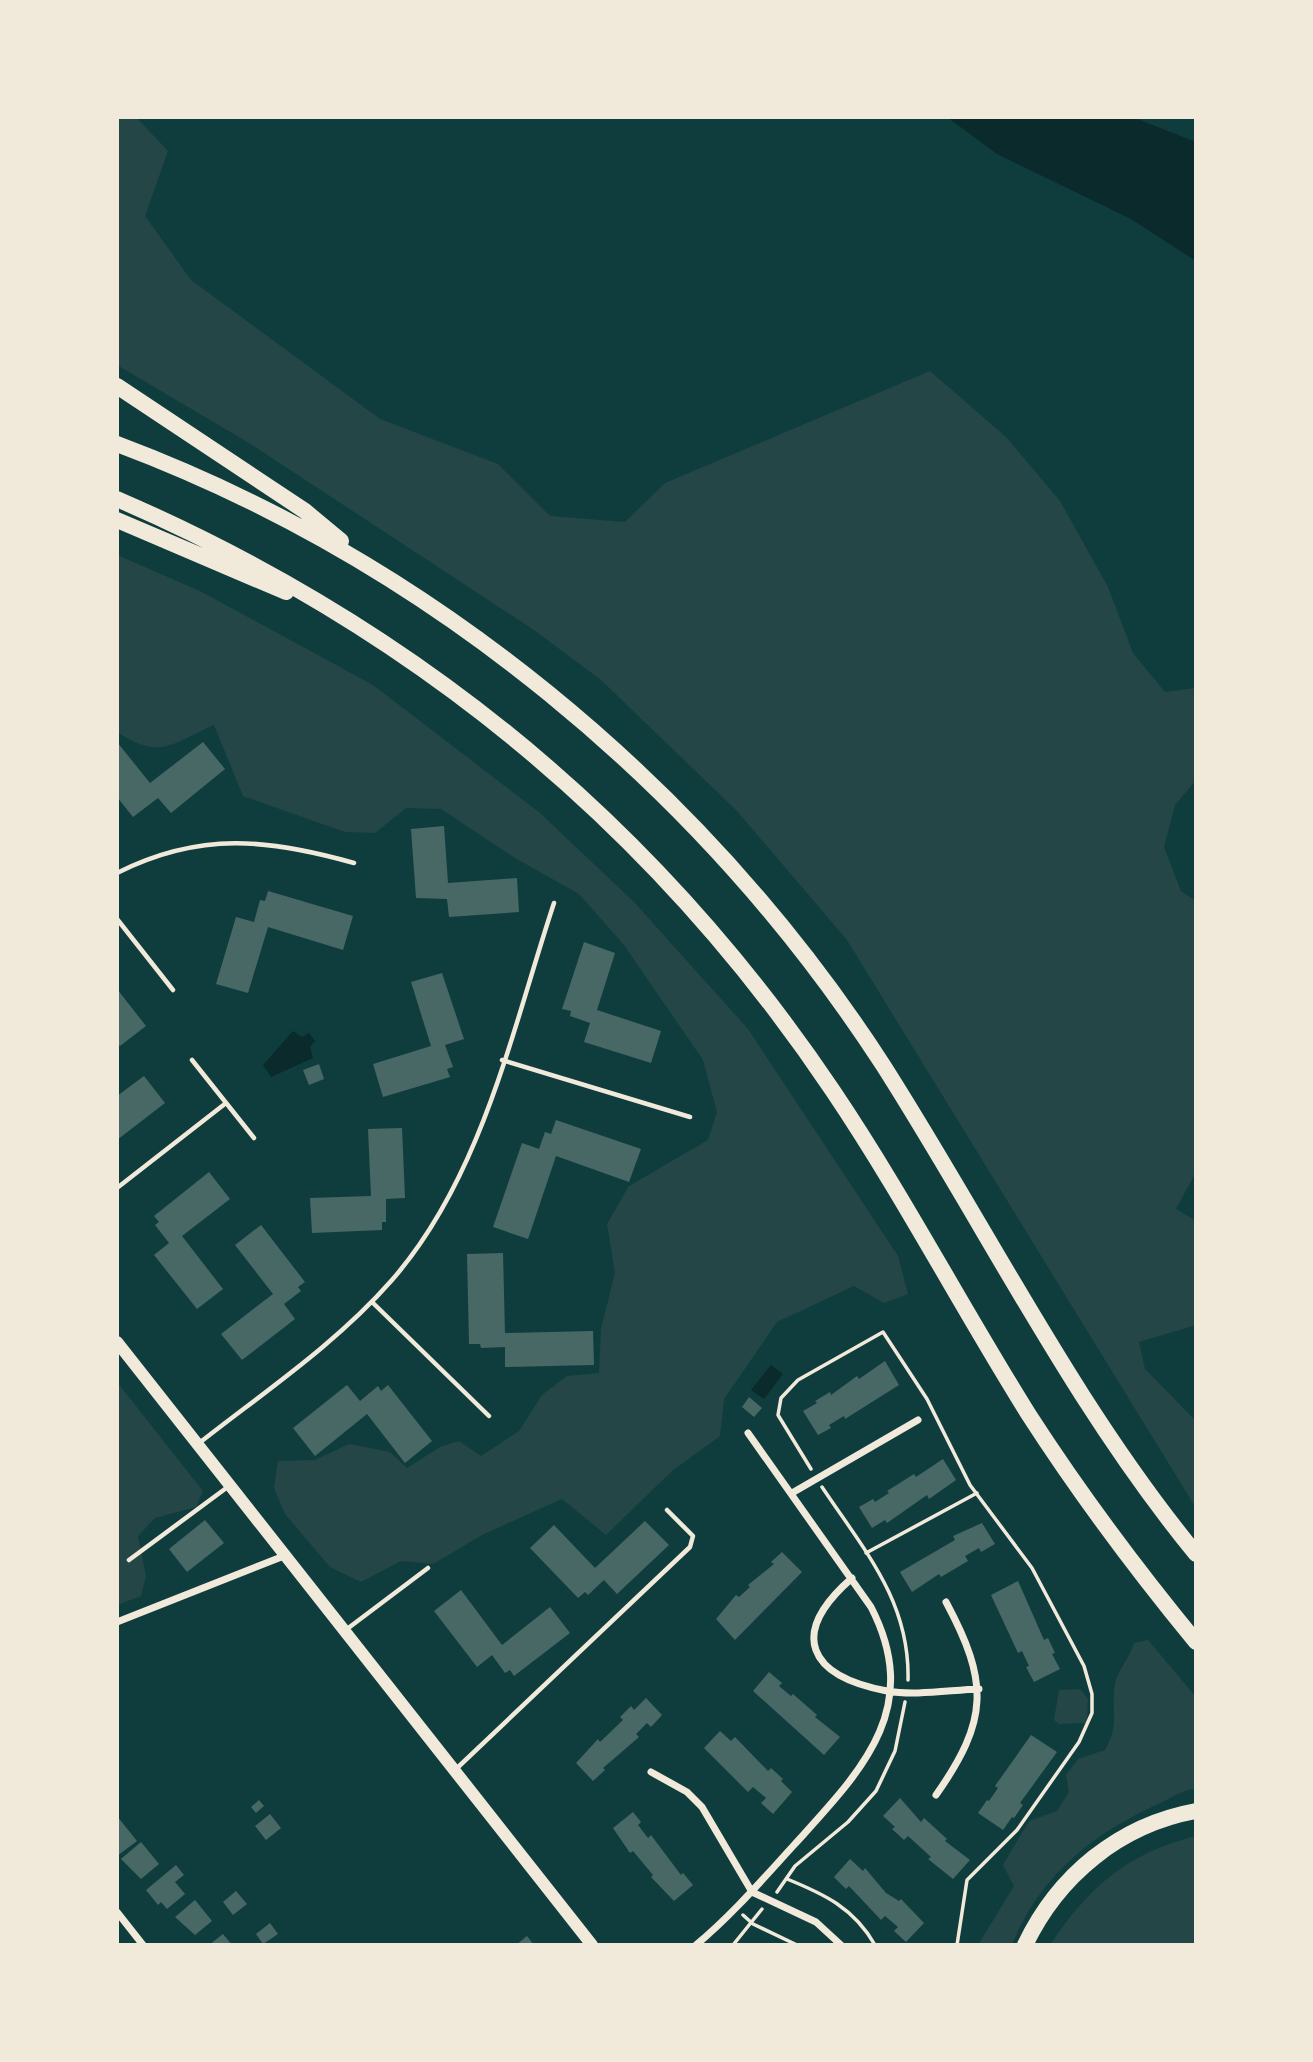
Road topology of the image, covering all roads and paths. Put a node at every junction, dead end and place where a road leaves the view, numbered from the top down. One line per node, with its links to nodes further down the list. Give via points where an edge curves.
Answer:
1 (117, 386): 5 (highway, via 305,511)
2 (117, 444): 5 (highway, via 216,484)
3 (117, 499): 6 (highway, via 253,563)
4 (117, 520): 6 (highway, via 228,565)
5 (372, 568): 30 (highway, via 486,643 606,742 693,827 782,927 883,1065 1077,1386)
6 (383, 640): 38 (highway, via 505,729 568,782 628,839 738,961 836,1095 1082,1495)
7 (354, 863): 8 (lane, via 255,841 179,850)
8 (117, 873)
9 (554, 903): 13 (lane)
10 (117, 919): 11 (lane)
11 (173, 990)
12 (192, 1060): 14 (lane)
13 (502, 1060): 15 (lane); 18 (lane, via 470,1155 446,1205)
14 (226, 1103): 16 (lane); 17 (lane)
15 (690, 1117)
16 (254, 1138)
17 (117, 1188)
18 (372, 1302): 20 (lane); 23 (lane, via 328,1343)
19 (117, 1342): 23 (main road)
20 (489, 1416)
21 (918, 1420): 24 (street)
22 (748, 1433): 26 (street)
23 (197, 1444): 25 (main road)
24 (817, 1478): 26 (street); 27 (path, via 778,1415 781,1398 798,1380 883,1332 927,1399); 29 (path)
25 (229, 1486): 31 (main road); 32 (lane)
26 (792, 1493): 34 (street)
27 (976, 1493): 29 (path); 59 (path, via 1032,1569 1079,1657 1092,1694 1092,1713 1079,1742 1017,1830 967,1880)
28 (667, 1510): 42 (lane, via 693,1536 690,1548)
29 (866, 1553): 40 (path, via 902,1622 908,1655)
30 (1196, 1554)
31 (284, 1556): 36 (street); 37 (main road)
32 (129, 1560)
33 (428, 1568): 37 (lane)
34 (852, 1578): 41 (street, via 886,1635 892,1663); 41 (street, via 821,1610 814,1636 816,1650 843,1679)
35 (946, 1602): 39 (street, via 971,1655)
36 (117, 1622)
37 (344, 1632): 42 (main road)
38 (1196, 1642)
39 (979, 1689): 40 (street); 44 (street, via 972,1733)
40 (907, 1691): 41 (street); 46 (path, via 895,1751 876,1791)
41 (890, 1692): 47 (street, via 883,1727 856,1775)
42 (454, 1771): 53 (main road)
43 (651, 1772): 47 (street, via 687,1792 702,1807)
44 (936, 1795)
45 (1196, 1811): 60 (highway, via 1152,1824 1096,1855 1053,1898)
46 (786, 1878): 48 (path); 58 (path, via 830,1897 850,1912)
47 (752, 1892): 48 (street); 49 (street)
48 (771, 1900): 51 (path); 57 (street, via 816,1922)
49 (737, 1909): 51 (path); 54 (street)
50 (117, 1912): 52 (street)
51 (753, 1924): 55 (path); 56 (path)
52 (143, 1945)
53 (592, 1945)
54 (696, 1945)
55 (733, 1945)
56 (797, 1945)
57 (841, 1945)
58 (875, 1945)
59 (957, 1945)
60 (1025, 1945)

